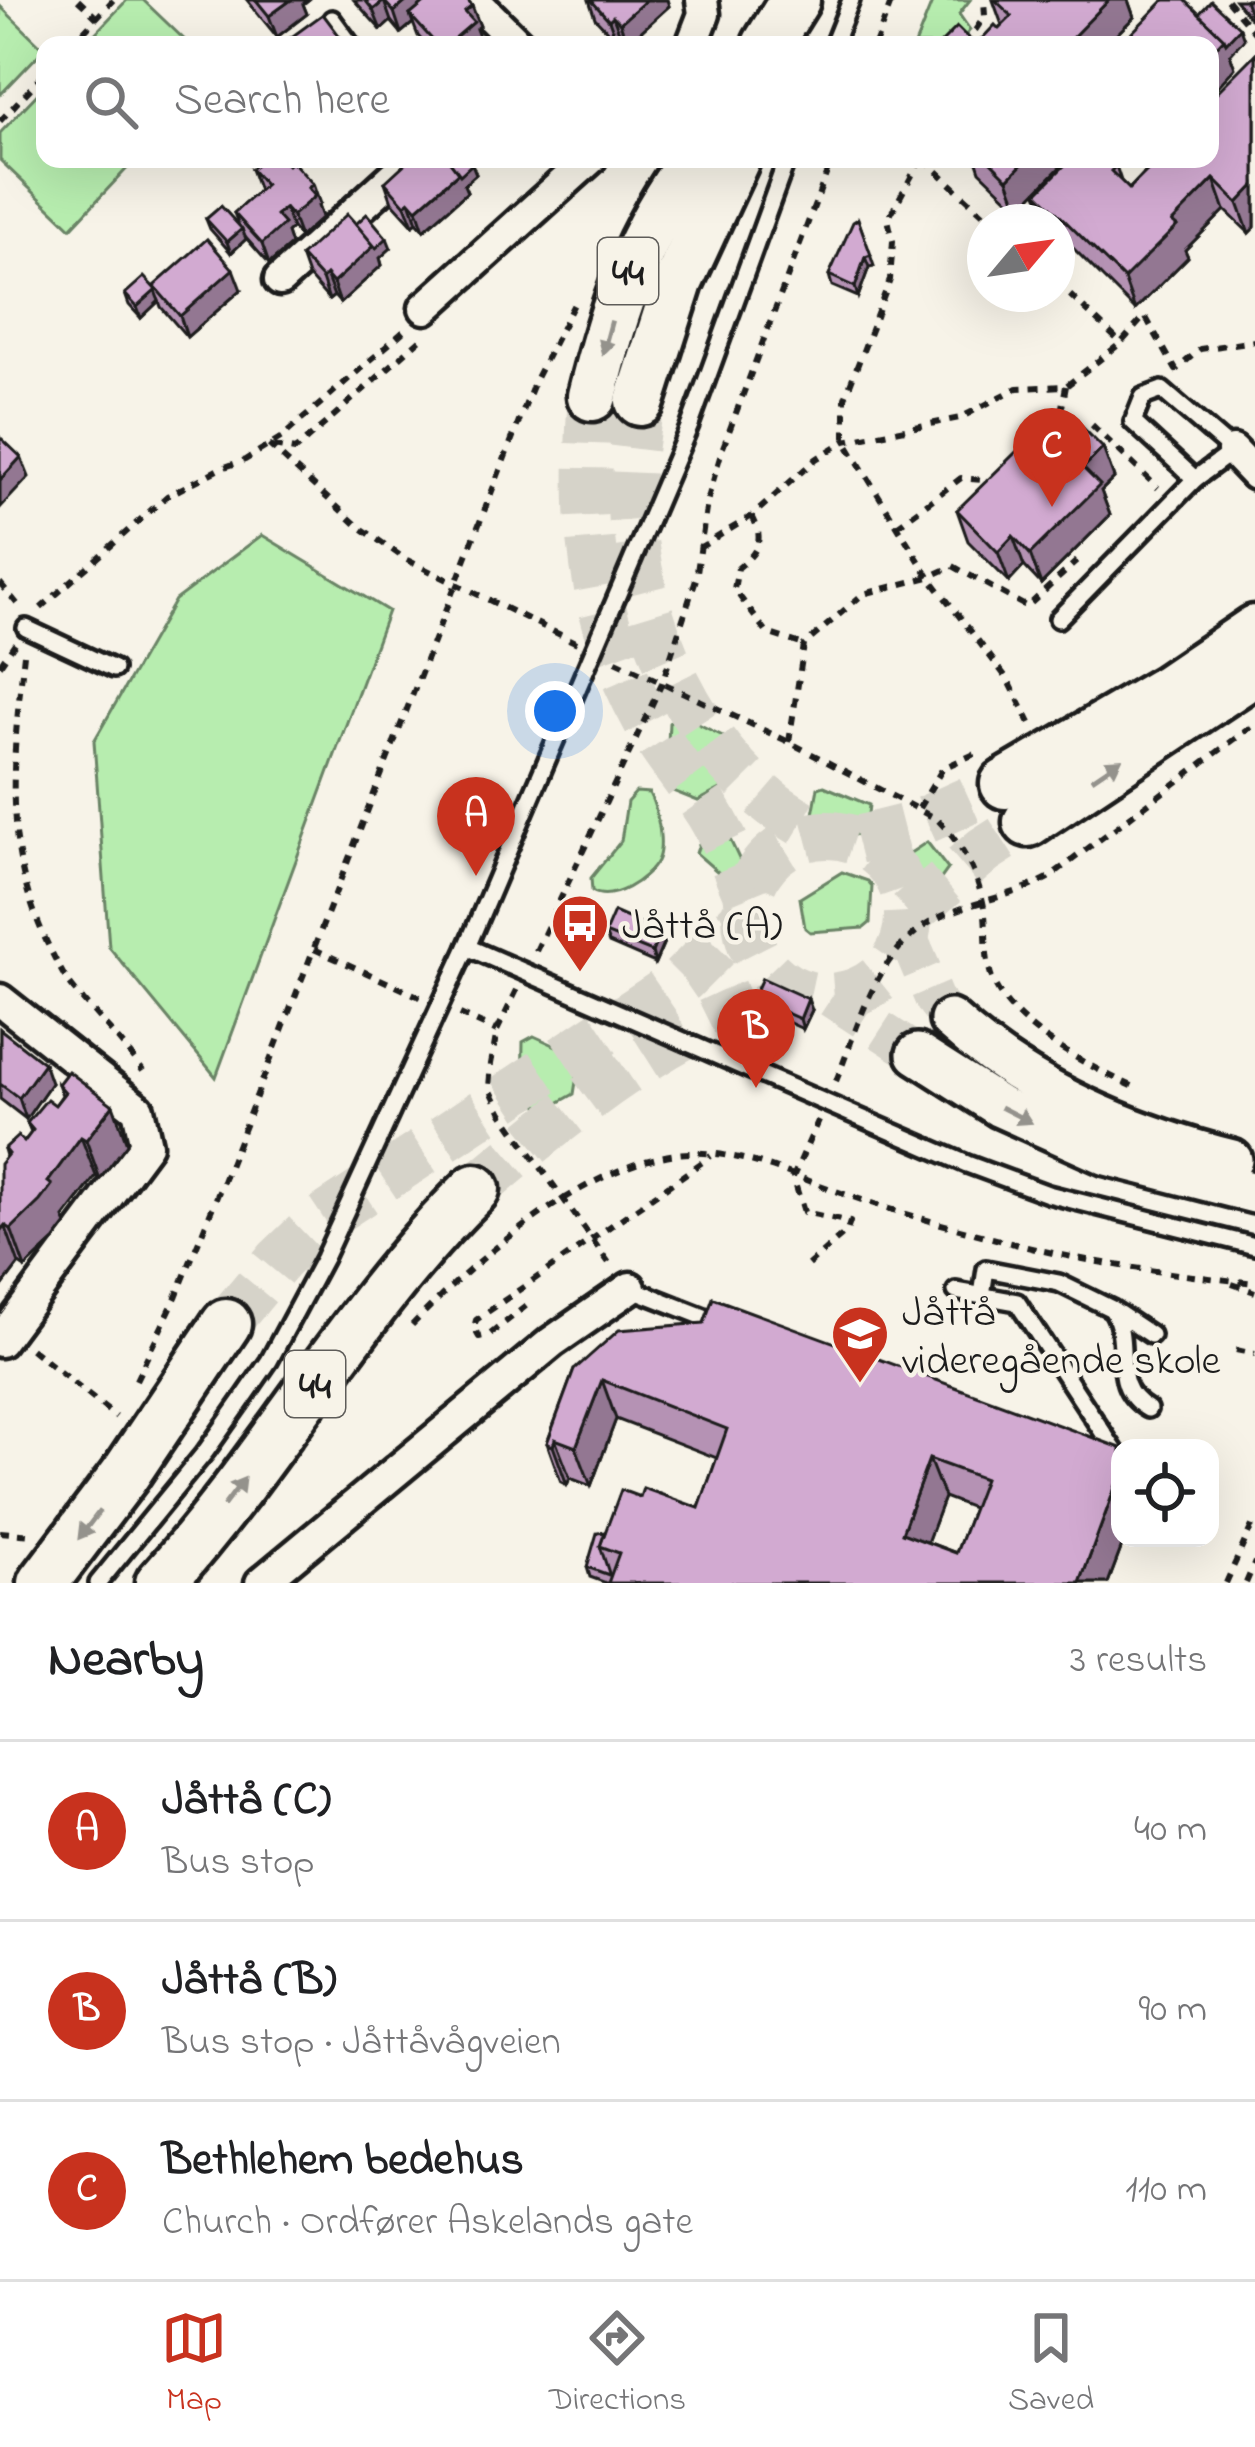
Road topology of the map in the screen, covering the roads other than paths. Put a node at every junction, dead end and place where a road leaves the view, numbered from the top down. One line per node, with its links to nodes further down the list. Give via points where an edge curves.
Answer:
1 (474, 0): 7 (street)
2 (702, 0): 8 (street)
3 (797, 0): 9 (main road); 10 (main road)
4 (851, 0): 11 (lane)
5 (332, 19): 6 (lane)
6 (345, 36)
7 (510, 36)
8 (695, 36)
9 (773, 36)
10 (785, 36)
11 (836, 36)
12 (403, 168): 17 (street)
13 (580, 168): 18 (street)
14 (687, 168): 19 (main road, 44, one-way to 19, via 625,278)
15 (731, 168): 20 (main road, 44, via 678,282)
16 (784, 168): 29 (lane, via 690,425)
17 (280, 280)
18 (424, 308)
19 (592, 396)
20 (640, 401)
21 (1233, 451): 22 (street); 23 (lane); 23 (lane, via 1162,390 1143,397 1133,422)
22 (1255, 474)
23 (1195, 479): 24 (lane)
24 (1058, 619)
25 (26, 628): 27 (lane)
26 (1255, 630): 28 (main road, one-way to 28, via 1017,803)
27 (114, 669)
28 (1255, 671)
29 (467, 947): 36 (lane, via 967,1164 1069,1200); 48 (lane, via 268,1361)
30 (0, 1000): 43 (street, via 138,1109 146,1145)
31 (950, 1020): 33 (street, via 996,1059 1063,1096 1160,1140)
32 (917, 1054): 35 (street, one-way to 35, via 1000,1107 1090,1148)
33 (1255, 1166)
34 (475, 1190): 49 (main road, 44, one-way to 34, via 369,1309)
35 (1255, 1193)
36 (1255, 1246)
37 (623, 1280): 42 (lane); 50 (street)
38 (956, 1291): 39 (lane)
39 (982, 1295): 40 (lane, via 986,1269 1059,1283); 46 (lane, via 1017,1301 1120,1456)
40 (1112, 1309): 44 (lane, via 1123,1328); 44 (lane, via 1150,1335 1133,1338)
41 (226, 1324): 47 (main road, one-way to 47, via 124,1476)
42 (739, 1330)
43 (4, 1336)
44 (1122, 1354): 45 (lane, via 1123,1382)
45 (1148, 1408)
46 (1103, 1462)
47 (33, 1567)
48 (98, 1583)
49 (160, 1583)
50 (261, 1583)

